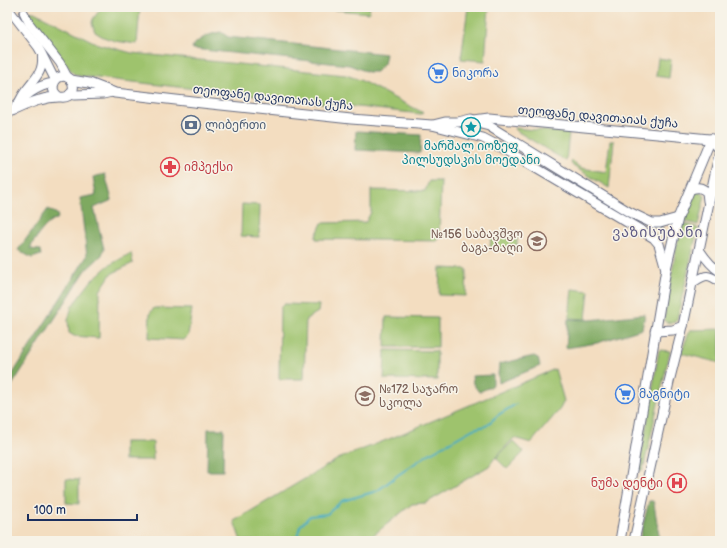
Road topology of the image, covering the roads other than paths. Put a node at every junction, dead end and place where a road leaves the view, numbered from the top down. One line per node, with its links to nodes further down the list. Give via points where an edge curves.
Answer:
1 (10, 10): 2 (street, via 19,16); 3 (street)
2 (25, 10): 4 (street, via 29,23)
3 (42, 54): 5 (street); 9 (street, via 43,65 39,74)
4 (70, 79): 5 (main road, via 61,77); 6 (main road, თეოფანე დავითაიას ქუჩა); 7 (main road, via 73,86)
5 (54, 82): 8 (main road, via 53,89); 9 (main road, via 30,92)
6 (112, 92): 7 (main road, თეოფანე დავითაიას ქუჩა); 12 (main road, თეოფანე დავითაიას ქუჩა, via 351,119)
7 (70, 94): 8 (main road)
8 (59, 97): 10 (main road, via 40,100)
9 (19, 101): 10 (main road)
10 (9, 113)
11 (473, 121): 12 (main road, თეოფანე დავითაიას ქუჩა); 13 (main road, via 478,128); 14 (main road, თეოფანე დავითაიას ქუჩა, via 489,118); 17 (main road, via 489,126 629,212 652,223)
12 (432, 125): 13 (main road, თეოფანე დავითაიას ქუჩა)
13 (470, 134): 19 (main road, თეოფანე დავითაიას ქუჩა, via 502,148 654,238 659,244)
14 (715, 140): 15 (main road); 16 (main road, via 720,150)
15 (691, 189): 16 (main road, via 698,187 708,192); 17 (main road)
16 (708, 204): 18 (main road)
17 (678, 218): 19 (main road)
18 (699, 249): 20 (street, via 709,263); 22 (main road)
19 (666, 269): 24 (main road)
20 (720, 272)
21 (720, 282): 22 (street, via 708,275)
22 (692, 283): 23 (main road)
23 (683, 326): 24 (main road, via 674,330); 26 (main road)
24 (656, 331): 25 (main road)
25 (631, 475): 26 (main road); 27 (main road)
26 (648, 478): 28 (main road)
27 (620, 541)
28 (634, 541)

